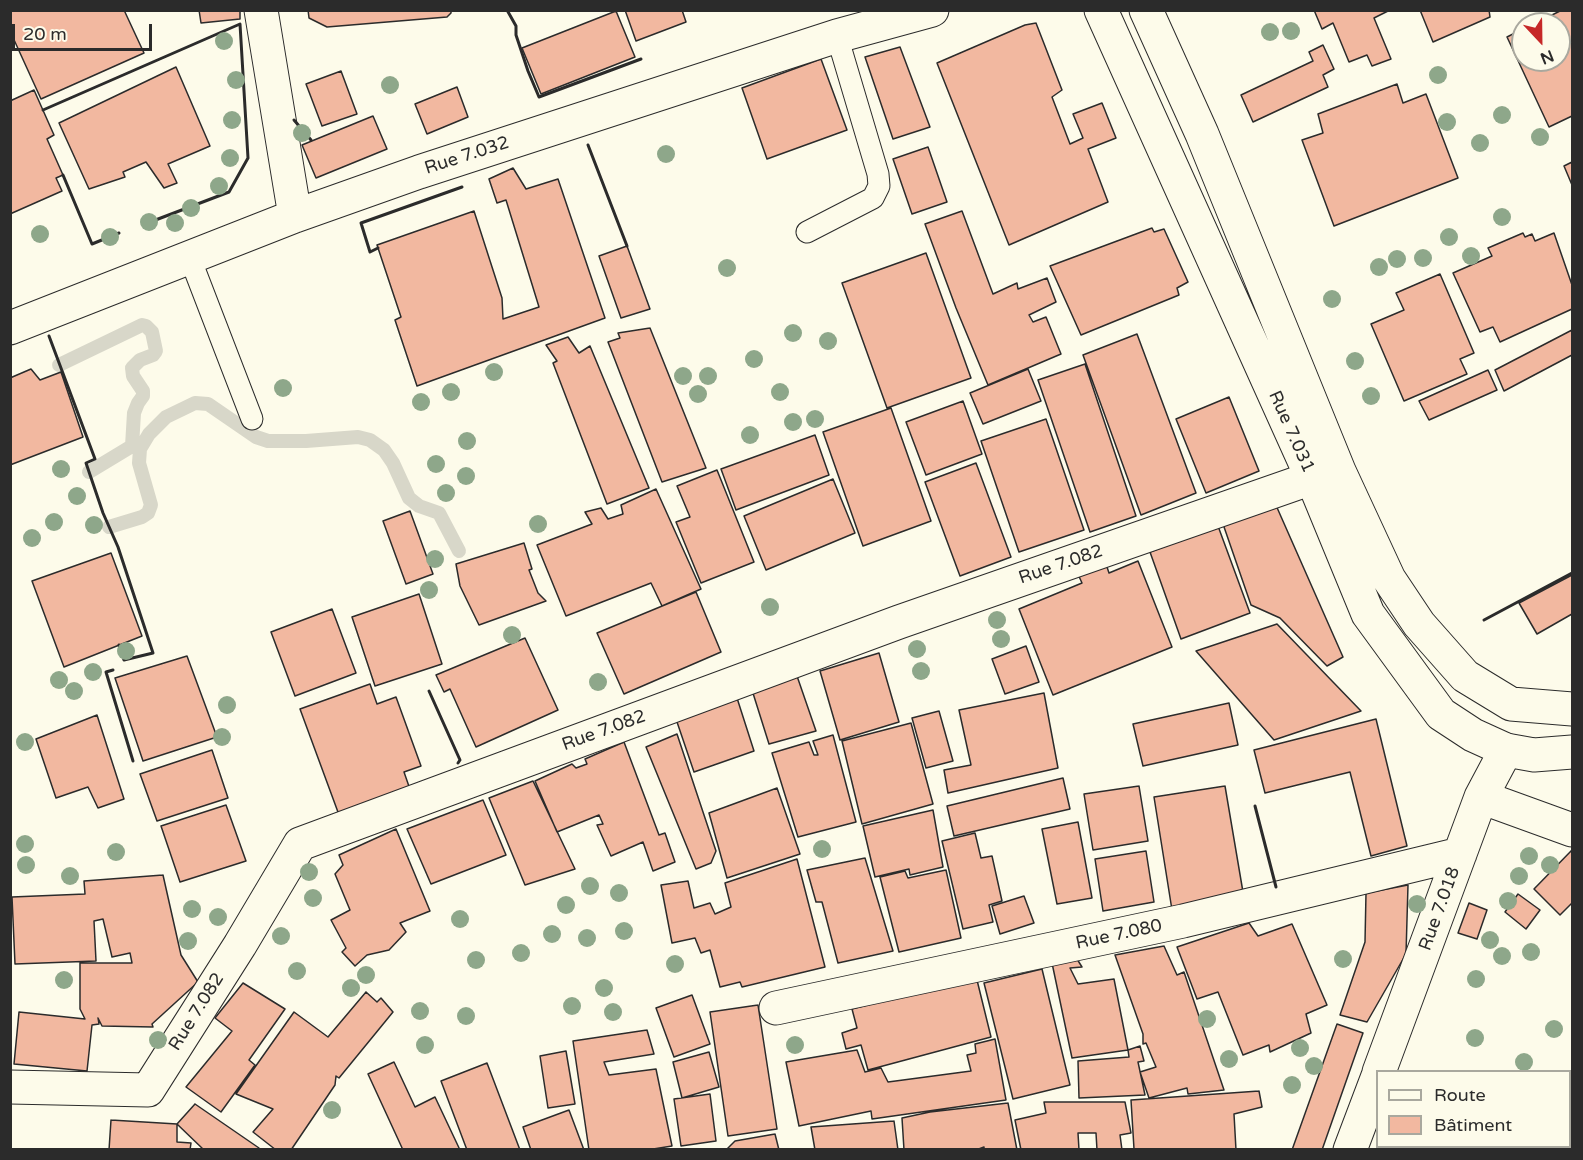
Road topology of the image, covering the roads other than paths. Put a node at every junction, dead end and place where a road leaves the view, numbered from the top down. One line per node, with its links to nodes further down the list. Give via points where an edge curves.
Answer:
1 (261, 10): 6 (street)
2 (932, 10): 5 (street, Rue 7.032)
3 (1101, 10): 11 (street, Rue 7.031)
4 (1146, 10): 12 (street, Rue 7.031, via 1202,134 1339,471 1389,579 1419,624 1465,676 1511,704)
5 (837, 36): 6 (street, Rue 7.032); 7 (lane, via 879,186 873,198)
6 (295, 216): 8 (street, Rue 7.032)
7 (807, 232)
8 (190, 258): 9 (street, Rue 7.032); 10 (lane)
9 (10, 328)
10 (252, 419)
11 (1312, 478): 13 (street, Rue 7.031, via 1368,614 1442,714 1473,735); 21 (street, Rue 7.082, via 899,622 300,844 148,1090)
12 (1572, 709)
13 (1506, 750): 14 (street, Rue 7.031, via 1534,755); 15 (street, Rue 7.018)
14 (1572, 752)
15 (1481, 797): 16 (street); 17 (street, Rue 7.018)
16 (1572, 830)
17 (1460, 854): 18 (street, Rue 7.080, via 1184,921); 19 (street, Rue 7.018)
18 (776, 1008)
19 (1379, 1070)
20 (1376, 1079): 22 (street)
21 (10, 1087)
22 (1350, 1149)

